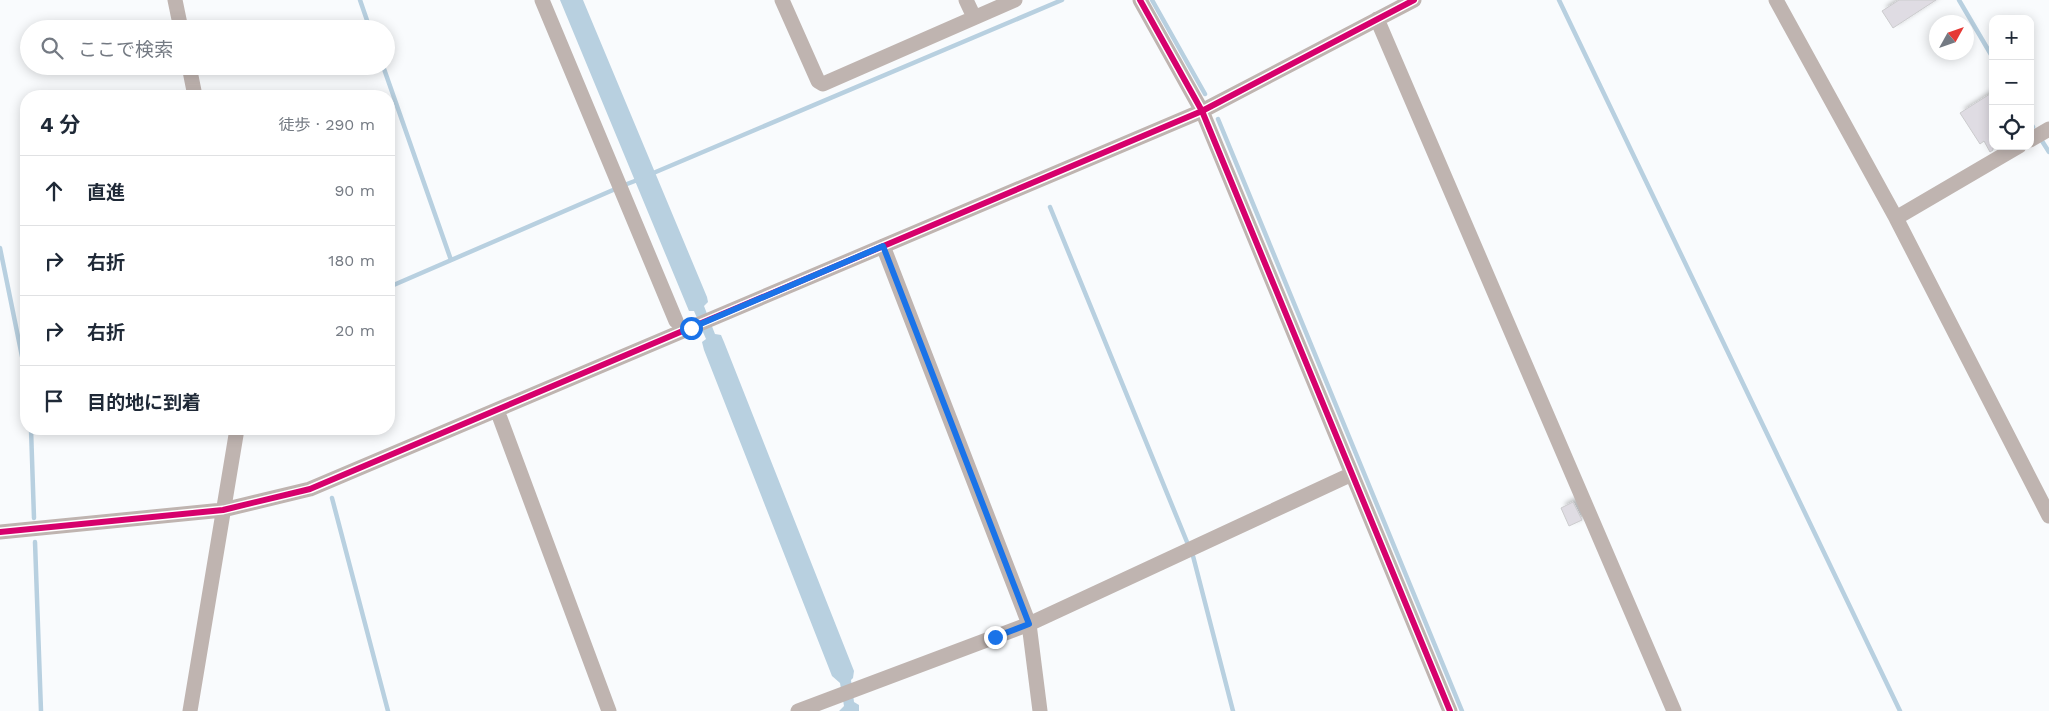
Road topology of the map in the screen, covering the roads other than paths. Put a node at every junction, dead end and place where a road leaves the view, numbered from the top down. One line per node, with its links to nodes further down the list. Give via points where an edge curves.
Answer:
1 (175, 0): 11 (street)
2 (542, 0): 20 (street)
3 (782, 0): 9 (street, via 818,81 823,84)
4 (966, 0): 9 (street)
5 (1015, 0): 9 (street)
6 (1140, 0): 14 (street)
7 (1414, 0): 10 (street)
8 (1776, 0): 18 (street)
9 (974, 17)
10 (1377, 19): 14 (street); 33 (street)
11 (179, 20)
12 (191, 75): 13 (street)
13 (194, 90)
14 (1202, 111): 19 (street); 23 (street)
15 (2049, 129): 16 (street)
16 (2034, 138)
17 (2012, 150): 18 (street)
18 (1896, 218): 25 (street)
19 (883, 246): 21 (street); 27 (street)
20 (676, 321)
21 (497, 410): 24 (street, via 310,489); 29 (street)
22 (236, 435): 24 (street)
23 (1352, 474): 27 (street); 32 (street)
24 (223, 510): 26 (street); 28 (street)
25 (2049, 516)
26 (0, 532)
27 (1029, 624): 30 (street); 31 (street)
28 (190, 711)
29 (609, 711)
30 (798, 711)
31 (1040, 711)
32 (1450, 711)
33 (1674, 711)

